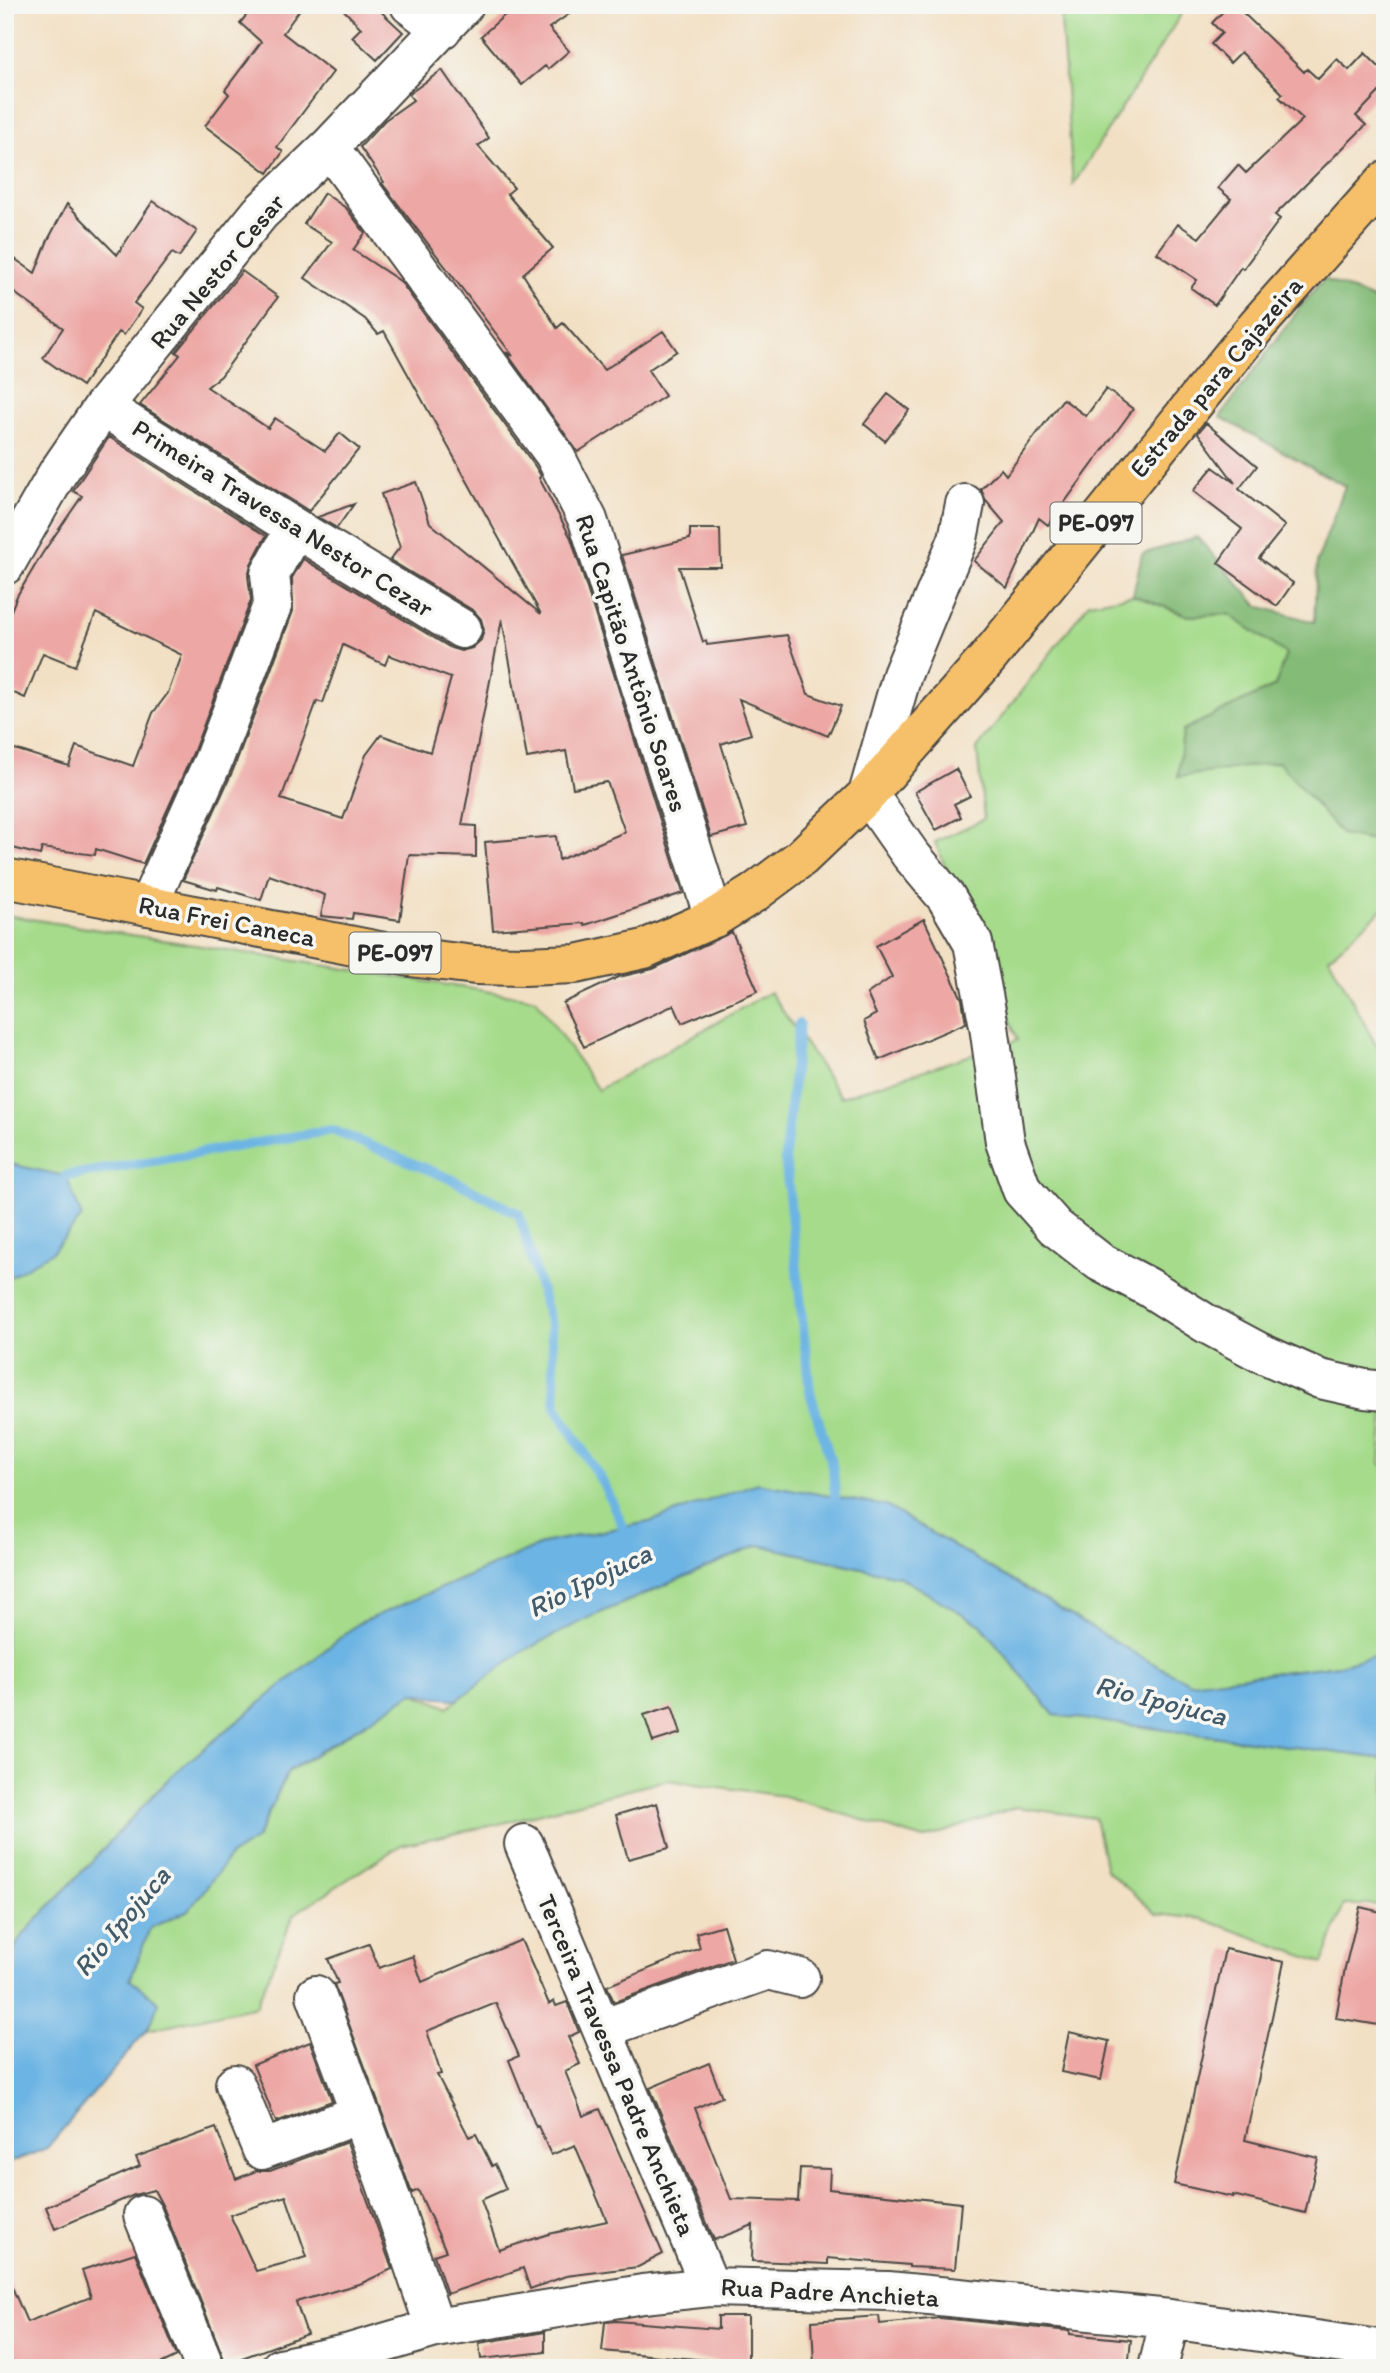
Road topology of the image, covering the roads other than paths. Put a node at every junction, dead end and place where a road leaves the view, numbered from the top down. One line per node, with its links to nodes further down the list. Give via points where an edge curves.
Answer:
1 (410, 5): 2 (street)
2 (453, 17): 3 (street, Rua Nestor Cesar)
3 (329, 147): 5 (street, Rua Nestor Cesar, via 260,213); 14 (street, Rua Capitão Antônio Soares, via 554,454 588,520)
4 (1385, 181): 10 (main road, Estrada para Cajazeira / PE-097, via 1258,324 988,658)
5 (103, 407): 7 (street, Primeira Travessa Nestor Cezar); 8 (street, Rua Nestor Cesar, via 57,474)
6 (965, 504): 10 (street, via 958,539 902,675)
7 (295, 528): 9 (street, Primeira Travessa Nestor Cezar); 13 (street, via 270,574 273,603 213,761)
8 (5, 565)
9 (463, 629)
10 (868, 794): 11 (main road, Estrada para Cajazeira / PE-097); 15 (street, via 946,897 973,943 1004,1142 1022,1190 1055,1227 1100,1262 1205,1323 1320,1379)
11 (786, 869): 14 (main road, Rua Frei Caneca / PE-097)
12 (5, 878): 13 (main road, Rua Frei Caneca / PE-097)
13 (148, 906): 14 (main road, Rua Frei Caneca / PE-097, via 410,957 512,966 576,964 644,949)
14 (714, 918)
15 (1385, 1391)
16 (524, 1844): 19 (street, Terceira Travessa Padre Anchieta)
17 (800, 1978): 19 (street, via 768,1970)
18 (316, 1995): 21 (street)
19 (601, 2029): 23 (street, Terceira Travessa Padre Anchieta)
20 (235, 2084): 21 (street, via 262,2150)
21 (360, 2113): 25 (street)
22 (143, 2215): 27 (street)
23 (710, 2287): 24 (street, Rua Padre Anchieta, via 888,2291); 25 (street, Rua Padre Anchieta)
24 (1170, 2319): 26 (street, Rua Padre Anchieta); 29 (street)
25 (435, 2328): 28 (street, Rua Padre Anchieta)
26 (1385, 2350)
27 (205, 2368)
28 (280, 2368)
29 (1158, 2368)

